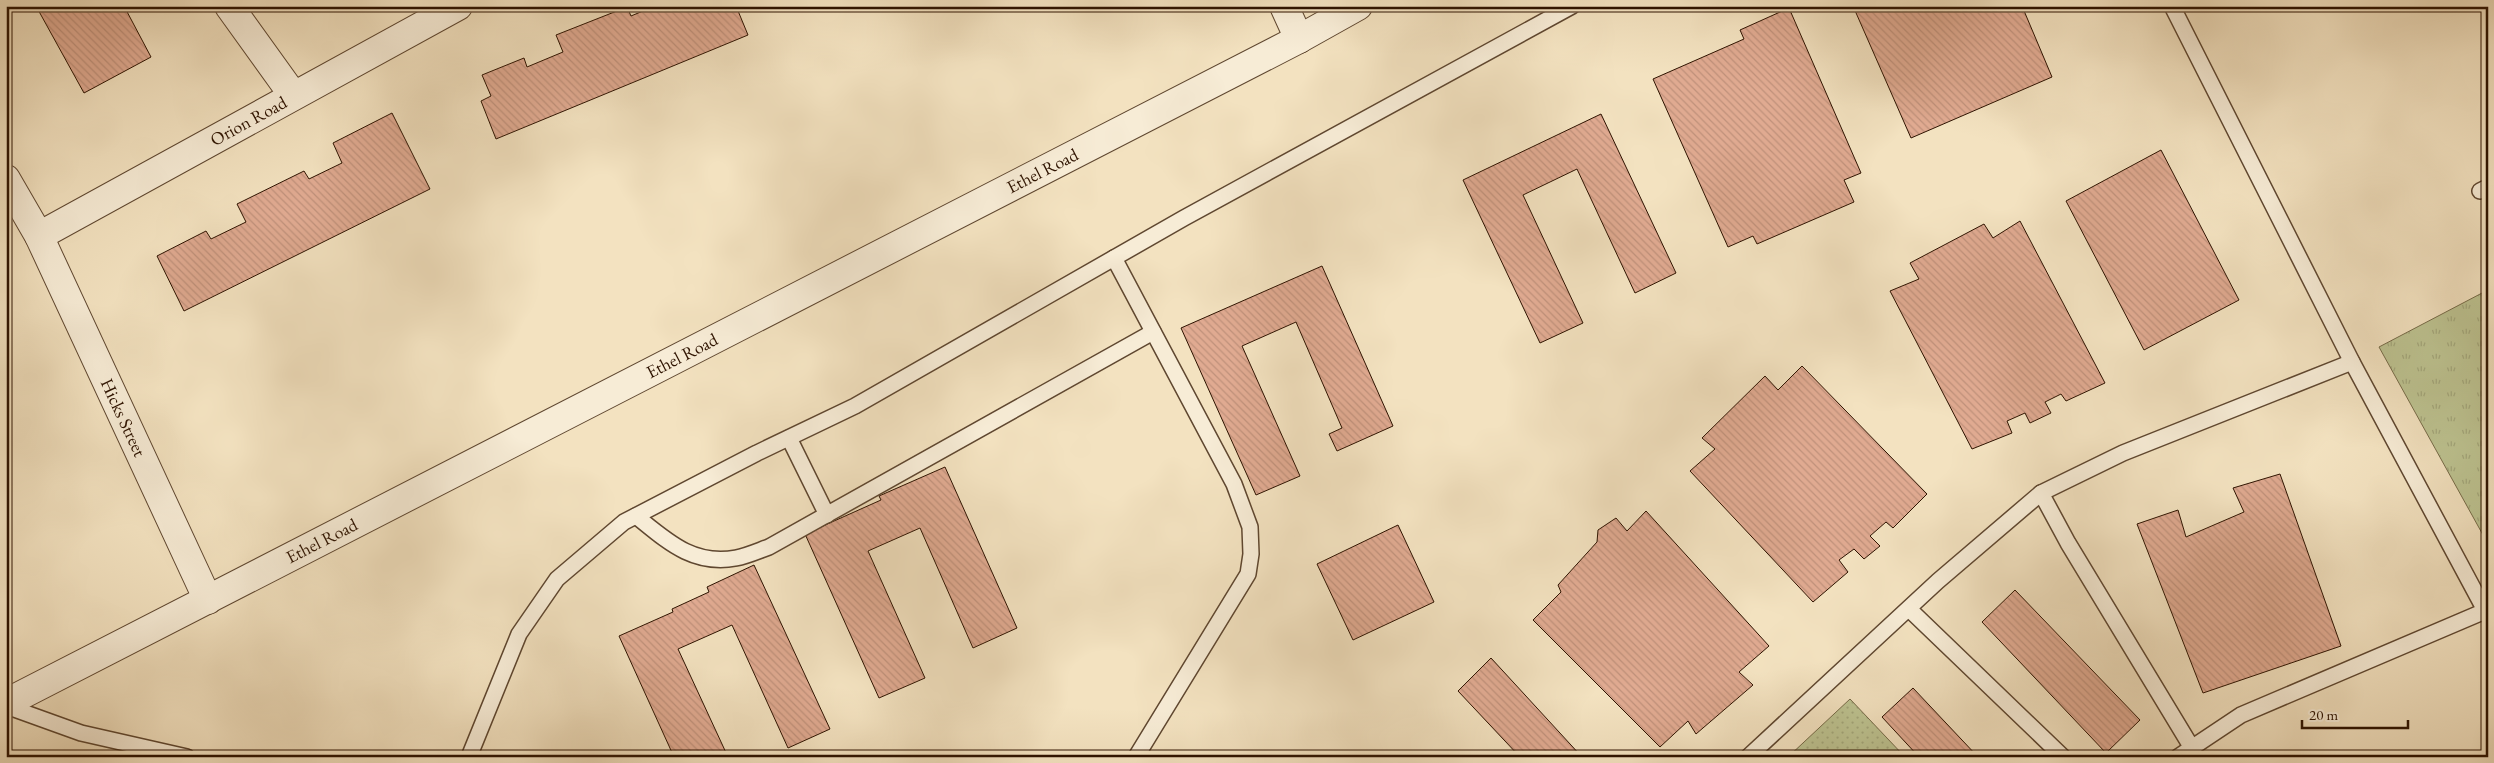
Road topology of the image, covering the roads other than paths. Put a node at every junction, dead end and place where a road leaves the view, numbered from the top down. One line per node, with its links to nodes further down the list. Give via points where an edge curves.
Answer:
1 (229, 6): 8 (street)
2 (458, 6): 8 (street, Orion Road)
3 (1284, 6): 7 (street)
4 (1358, 6): 7 (street, Ethel Road)
5 (1572, 6): 11 (lane)
6 (2172, 6): 13 (lane)
7 (1299, 39): 18 (street, Ethel Road)
8 (293, 95): 10 (street, Orion Road)
9 (6, 179): 10 (street, Hicks Street)
10 (39, 236): 18 (street, Hicks Street)
11 (1114, 258): 12 (lane); 14 (lane, via 855,406)
12 (1153, 332): 16 (lane); 25 (lane, via 1234,484 1250,527 1251,554 1248,574)
13 (2352, 362): 15 (lane, via 2123,453); 20 (lane)
14 (789, 438): 16 (lane); 17 (lane)
15 (2041, 493): 19 (lane); 22 (lane)
16 (827, 515): 17 (lane, via 769,547 736,558 709,559 680,551)
17 (636, 516): 24 (lane, via 624,522 557,579 519,634)
18 (208, 600): 21 (street, Ethel Road)
19 (1909, 608): 26 (lane); 27 (lane)
20 (2486, 614): 22 (lane, via 2241,715)
21 (6, 704): 23 (lane, via 81,733)
22 (2192, 748): 28 (lane)
23 (187, 757)
24 (468, 757)
25 (1136, 757)
26 (1748, 757)
27 (2063, 757)
28 (2178, 757)

